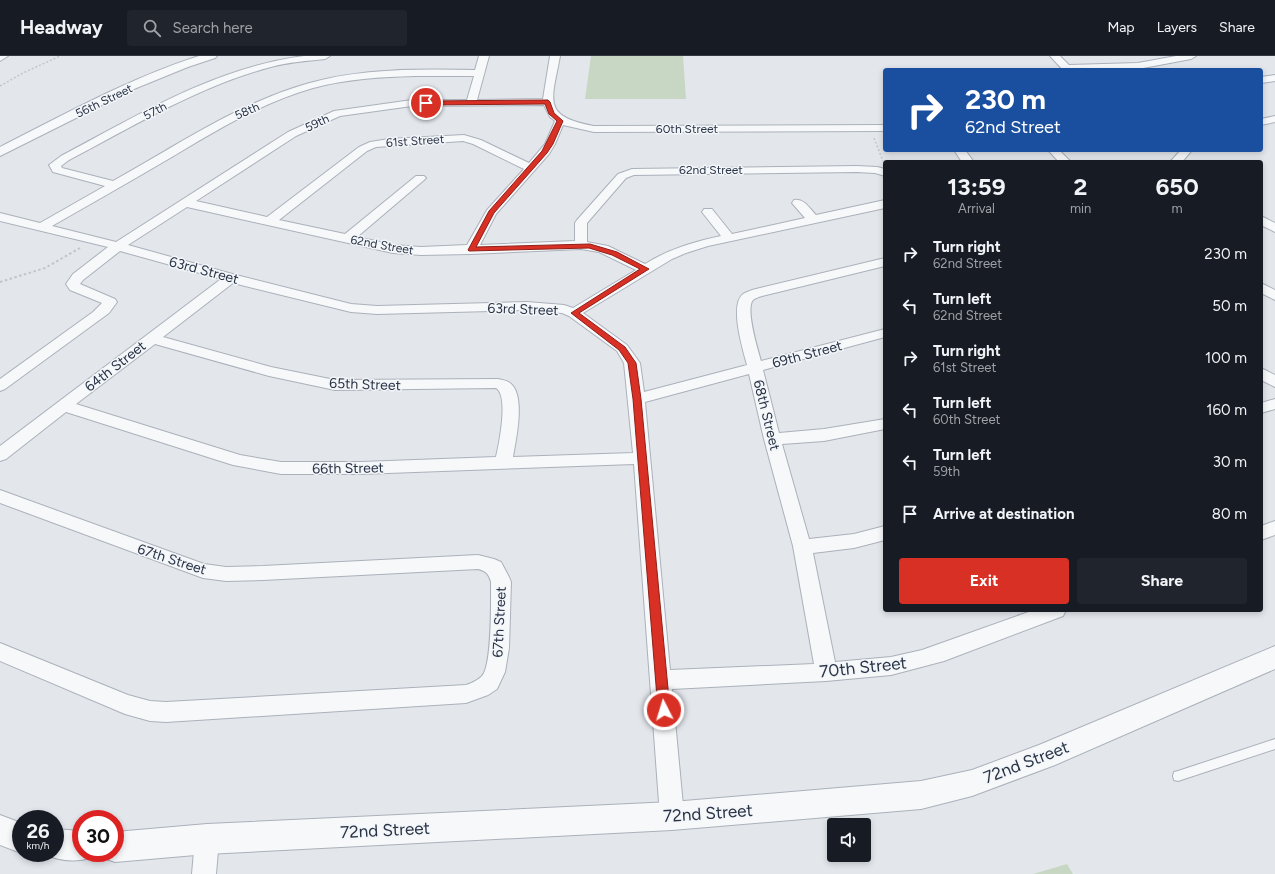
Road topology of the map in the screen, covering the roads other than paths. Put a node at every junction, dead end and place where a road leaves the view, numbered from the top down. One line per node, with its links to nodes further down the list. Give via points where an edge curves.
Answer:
1 (3, 56): 8 (street)
2 (211, 56): 9 (street, 56th Street)
3 (325, 56): 29 (street, 57th, via 269,65 196,91 55,165 57,170 63,172)
4 (484, 56): 12 (street)
5 (555, 56): 16 (street)
6 (1055, 56): 10 (street)
7 (1191, 56): 11 (street, via 1138,66)
8 (0, 58)
9 (200, 58): 21 (street, 56th Street, via 135,85)
10 (1066, 68)
11 (1091, 68)
12 (478, 73): 15 (street); 29 (street, 58th, via 401,74 341,80 306,87 226,120)
13 (1275, 78): 14 (street)
14 (1263, 80)
15 (471, 102): 16 (street, 59th); 31 (street, 59th, via 402,104 338,113 292,134)
16 (548, 102): 18 (street, via 552,114)
17 (1275, 119): 19 (street)
18 (560, 121): 20 (street, 60th Street, via 594,129); 26 (street, via 550,144)
19 (1263, 122)
20 (883, 128)
21 (0, 152)
22 (1055, 152): 24 (street)
23 (1185, 152): 25 (street)
24 (1063, 160)
25 (1178, 160)
26 (531, 168): 36 (street, 61st Street, via 464,138 382,143 363,149); 44 (street, via 491,213)
27 (883, 172): 42 (street, 62nd Street, via 863,169 632,172 622,176 581,223)
28 (420, 178): 40 (street)
29 (116, 184): 38 (street, 58th)
30 (798, 202): 35 (street)
31 (187, 203): 36 (street, 62nd Street); 43 (street, 59th)
32 (883, 204): 35 (street)
33 (708, 212): 41 (street)
34 (0, 217): 38 (street, 63rd Street)
35 (814, 220): 41 (street)
36 (270, 221): 40 (street, 62nd Street)
37 (1263, 221): 39 (street)
38 (42, 227): 43 (street, 63rd Street)
39 (1275, 228)
40 (348, 238): 44 (street, 62nd Street, via 408,251)
41 (729, 238): 46 (street, via 681,250)
42 (581, 245): 44 (street, 62nd Street); 46 (street, 62nd Street, via 603,249)
43 (118, 246): 47 (street, 63rd Street); 56 (street, 59th, via 72,284 108,300 108,306)
44 (471, 250)
45 (883, 262): 53 (street, 68th Street, via 748,297 744,305 744,314)
46 (645, 269): 50 (street)
47 (231, 278): 50 (street, 63rd Street, via 351,308 396,310 527,306); 52 (street, 64th Street)
48 (1263, 288): 49 (street)
49 (1275, 296)
50 (574, 313): 57 (street, 63rd Street, via 622,348 628,356 632,363)
51 (883, 334): 53 (street, 69th Street)
52 (151, 338): 59 (street, 64th Street); 65 (street, 65th Street, via 269,371 335,385 500,384 509,393 511,404)
53 (755, 368): 57 (street, 69th Street); 62 (street, 68th Street)
54 (1263, 374): 55 (street)
55 (1275, 382)
56 (0, 386)
57 (637, 399): 64 (street, 63rd Street)
58 (1275, 404): 60 (street)
59 (64, 406): 63 (street, 64th Street); 65 (street, 66th Street, via 238,461 274,467 361,468)
60 (1263, 407)
61 (883, 424): 62 (street, via 824,435)
62 (772, 439): 70 (street, 68th Street)
63 (0, 455)
64 (642, 458): 65 (street, 66th Street); 75 (street, 63rd Street)
65 (504, 463)
66 (0, 496): 72 (street, 67th Street, via 203,571 226,574 263,573 478,562 495,567 501,582 496,670 487,685 466,694 150,711 126,704)
67 (1275, 528): 68 (street)
68 (1263, 532)
69 (883, 534): 70 (street, via 849,542)
70 (802, 546): 74 (street, 68th Street)
71 (1051, 612): 74 (street, 70th Street, via 910,662)
72 (0, 652)
73 (1275, 657): 78 (street, 72nd Street, via 1045,756 972,783 900,797)
74 (826, 672): 75 (street, 70th Street)
75 (662, 680): 78 (street, 63rd Street)
76 (1275, 744): 77 (lane)
77 (1178, 776)
78 (672, 816): 81 (street, 72nd Street)
79 (0, 830): 80 (street)
80 (12, 835)
81 (207, 839): 82 (street, 72nd Street); 83 (street)
82 (124, 846)
83 (204, 874)

